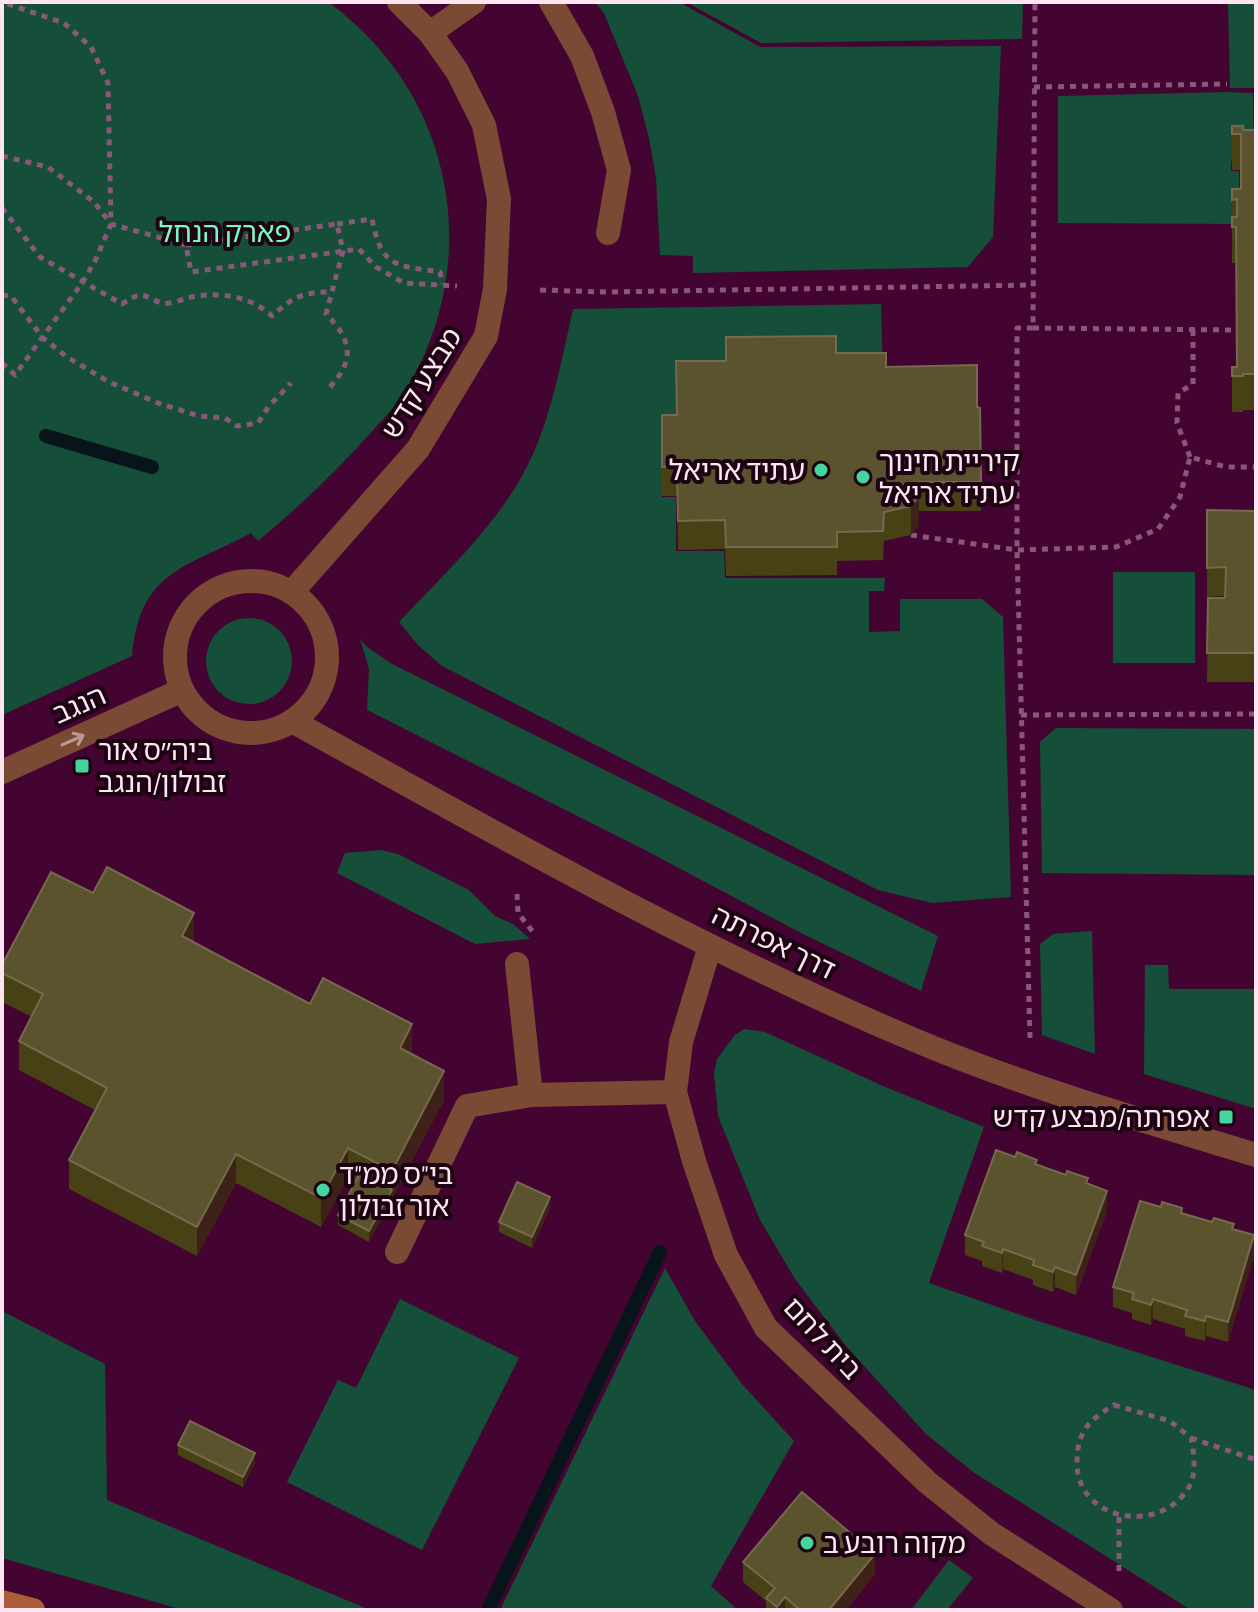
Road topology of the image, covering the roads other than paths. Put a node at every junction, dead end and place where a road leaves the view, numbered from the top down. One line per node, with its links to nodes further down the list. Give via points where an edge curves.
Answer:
1 (399, 2): 4 (street, מבצע קדש)
2 (474, 2): 4 (street)
3 (551, 2): 5 (street, via 582,56 619,170)
4 (430, 33): 6 (street, מבצע קדש, via 457,71 484,125 499,199 498,264 486,336 418,449)
5 (608, 233)
6 (292, 592): 7 (street, via 268,582 241,581 207,594 188,612 177,636 174,663); 8 (street, via 312,610 328,653 324,680 312,703)
7 (180, 691): 8 (street, via 197,713 243,733 269,731); 9 (street, הנגב, one-way to 7)
8 (292, 721): 10 (street, דרך אפרתה)
9 (2, 772)
10 (710, 946): 12 (street, בית לחם, via 681,1042); 14 (street, דרך אפרתה, via 914,1040 1121,1114)
11 (517, 964): 13 (street)
12 (675, 1092): 13 (street); 18 (street, בית לחם, via 726,1255 766,1328 927,1482 992,1534)
13 (531, 1095): 15 (street, via 467,1106)
14 (1256, 1155)
15 (397, 1252)
16 (2, 1602): 17 (main road)
17 (33, 1610)
18 (1111, 1610)

